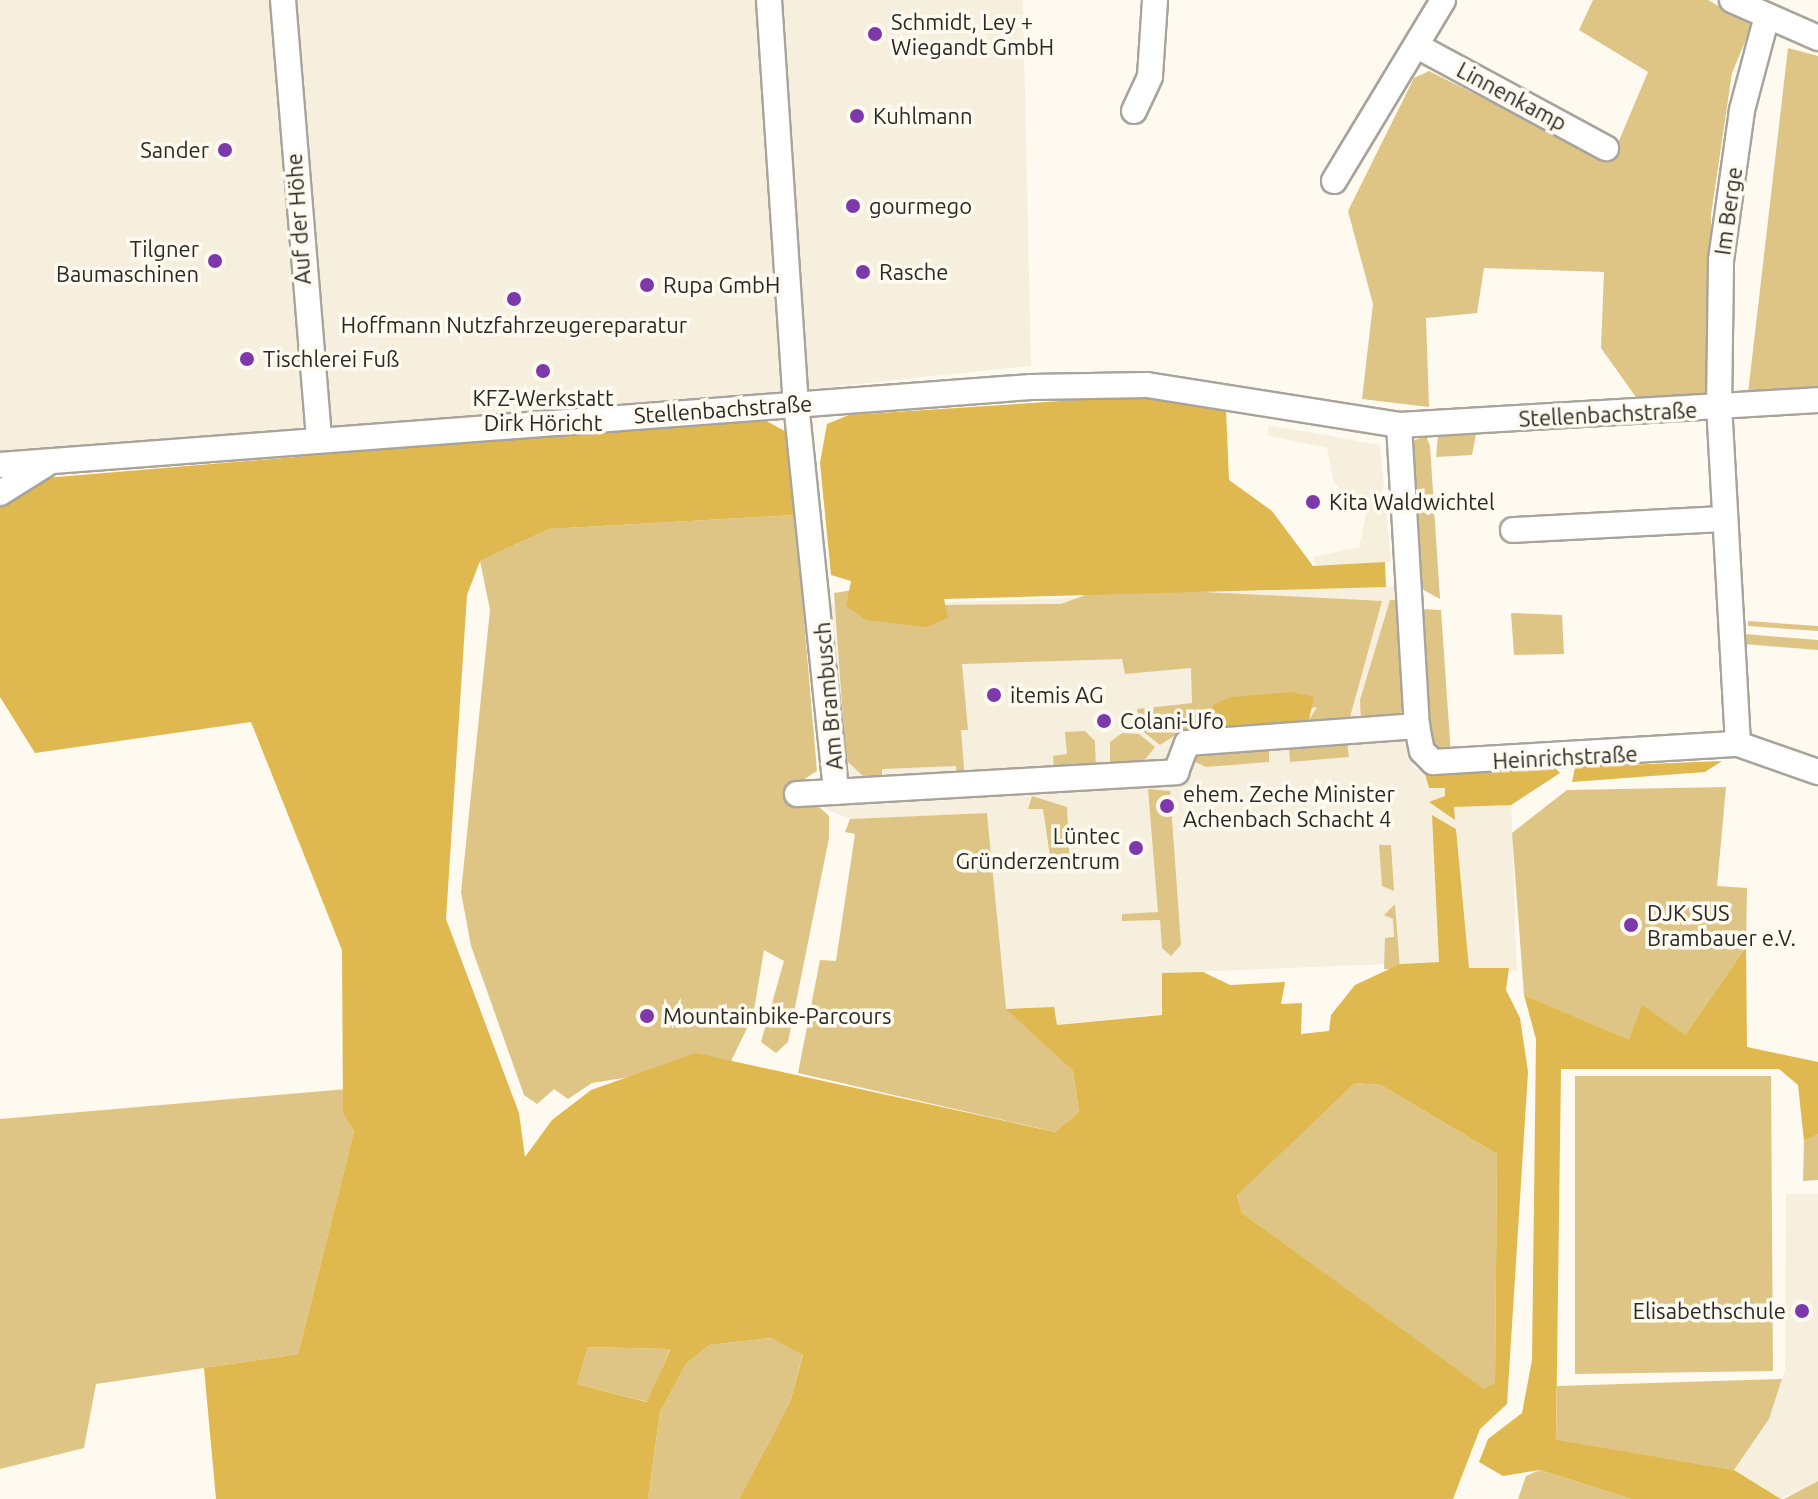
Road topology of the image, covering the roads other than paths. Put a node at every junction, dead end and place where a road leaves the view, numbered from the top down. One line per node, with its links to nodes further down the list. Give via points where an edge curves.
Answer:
1 (283, 0): 16 (street, Auf der Höhe)
2 (769, 0): 13 (street, Am Brambusch)
3 (1155, 0): 9 (street, via 1150,76)
4 (1443, 0): 8 (street)
5 (1732, 0): 6 (street)
6 (1767, 16): 7 (street); 14 (street, Im Berge, via 1742,110 1721,260)
7 (1818, 38)
8 (1417, 46): 10 (street, Linnenkamp); 11 (street)
9 (1134, 111)
10 (1606, 148)
11 (1334, 181)
12 (1818, 400): 14 (street, Stellenbachstraße)
13 (796, 403): 15 (street, Stellenbachstraße, via 1147,385); 16 (street, Stellenbachstraße); 25 (street, Am Brambusch)
14 (1719, 408): 15 (street, Stellenbachstraße); 20 (street)
15 (1399, 425): 22 (street)
16 (319, 438): 18 (street, Stellenbachstraße)
17 (0, 465): 18 (street, Stellenbachstraße)
18 (45, 465): 19 (street, Stellenbachstraße)
19 (0, 493)
20 (1725, 519): 21 (street); 23 (street)
21 (1513, 530)
22 (1417, 726): 23 (street, Heinrichstraße, via 1422,751 1449,763); 25 (street, Am Brambusch, via 1187,743 1176,772)
23 (1738, 744): 24 (street, Heinrichstraße)
24 (1818, 772)
25 (836, 792): 26 (street)
26 (797, 794)

